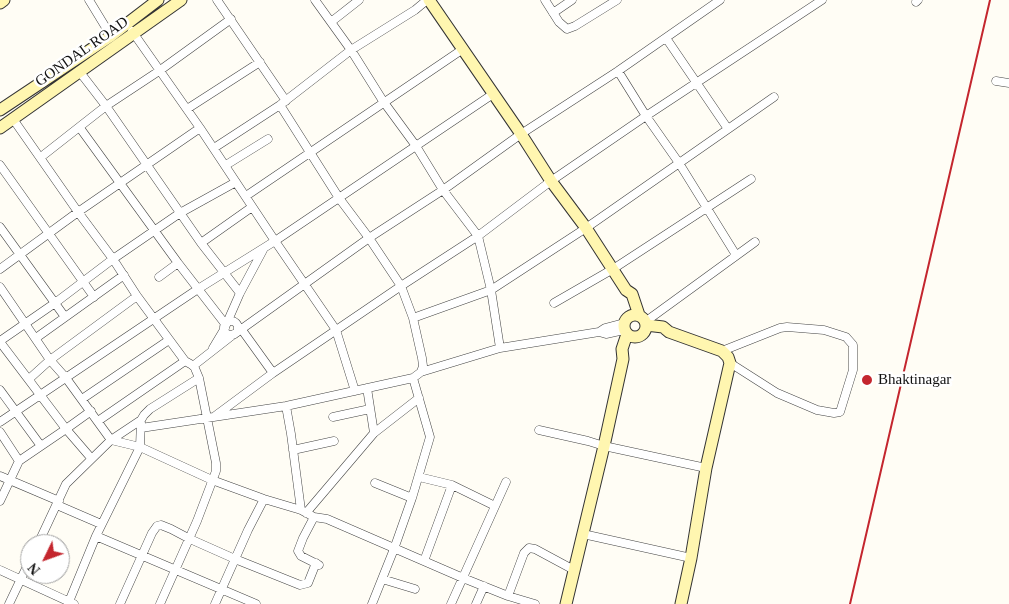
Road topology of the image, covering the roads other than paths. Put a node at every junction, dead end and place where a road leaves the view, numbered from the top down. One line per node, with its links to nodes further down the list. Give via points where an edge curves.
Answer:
1 (4, 0): 14 (main road)
2 (89, 0): 20 (street)
3 (158, 0): 18 (main road, GONDAL ROAD)
4 (181, 0): 19 (main road, GONDAL ROAD)
5 (217, 0): 16 (street)
6 (315, 0): 17 (street)
7 (359, 0): 17 (street)
8 (428, 0): 22 (main road); 23 (street)
9 (545, 0): 15 (street)
10 (572, 0): 15 (street)
11 (720, 0): 21 (street)
12 (822, 0): 29 (street)
13 (615, 1): 15 (street, via 567,29)
14 (0, 3)
15 (553, 13)
16 (231, 19): 24 (street); 26 (street)
17 (331, 22): 23 (street)
18 (127, 24): 19 (street); 20 (main road, GONDAL ROAD)
19 (134, 34): 25 (main road, GONDAL ROAD); 26 (street)
20 (111, 36): 36 (main road, GONDAL ROAD)
21 (666, 38): 27 (street); 29 (street)
22 (463, 48): 31 (main road); 33 (street)
23 (351, 50): 33 (street); 34 (street)
24 (260, 62): 34 (street); 37 (street)
25 (79, 71): 35 (street); 39 (main road, GONDAL ROAD)
26 (160, 71): 35 (street); 37 (street)
27 (618, 71): 38 (street); 44 (street)
28 (996, 81): 30 (street)
29 (697, 82): 38 (street); 43 (street)
30 (1009, 84)
31 (493, 94): 44 (main road); 46 (street)
32 (774, 97): 43 (street)
33 (383, 101): 46 (street); 48 (street)
34 (283, 103): 47 (street); 48 (street)
35 (106, 106): 41 (street); 51 (street)
36 (0, 110)
37 (187, 110): 42 (street)
38 (646, 116): 50 (street); 55 (street)
39 (13, 119): 40 (main road, GONDAL ROAD); 49 (street)
40 (0, 128)
41 (80, 128): 49 (street); 57 (street)
42 (200, 128): 47 (street); 51 (street)
43 (728, 129): 50 (street)
44 (521, 134): 55 (main road); 58 (street)
45 (268, 139): 53 (street)
46 (416, 146): 58 (street); 60 (street)
47 (214, 148): 53 (street)
48 (310, 152): 59 (street); 60 (street)
49 (41, 157): 63 (street)
50 (679, 163): 62 (street); 66 (street)
51 (146, 164): 57 (street); 64 (street)
52 (0, 165): 68 (street)
53 (226, 165): 56 (street)
54 (750, 179): 62 (street)
55 (551, 181): 66 (main road); 69 (street)
56 (236, 182): 59 (street); 64 (street)
57 (121, 183): 63 (street); 67 (street)
58 (443, 190): 69 (street); 70 (street)
59 (246, 196): 61 (street)
60 (339, 198): 70 (street); 71 (street)
61 (252, 207): 71 (street); 73 (street)
62 (706, 208): 76 (street); 80 (street)
63 (78, 212): 68 (street); 77 (street)
64 (180, 213): 67 (street); 73 (street)
65 (0, 228): 75 (street)
66 (586, 228): 80 (main road); 89 (street)
67 (155, 231): 77 (street); 78 (street)
68 (48, 233): 75 (street); 84 (street)
69 (478, 236): 86 (street); 89 (street)
70 (369, 238): 85 (street); 86 (street)
71 (275, 241): 74 (street); 85 (street)
72 (755, 242): 76 (street)
73 (201, 243): 81 (street)
74 (264, 249): 81 (street); 90 (street)
75 (19, 255): 79 (street); 93 (street)
76 (736, 255): 98 (street)
77 (113, 259): 82 (street); 84 (street)
78 (178, 263): 83 (street); 88 (street)
79 (0, 269)
80 (613, 269): 94 (street); 98 (main road, via 632,294)
81 (224, 273): 88 (street); 90 (street)
82 (124, 275): 91 (street); 92 (street)
83 (159, 277)
84 (83, 280): 92 (street); 93 (street)
85 (304, 285): 101 (street); 103 (street)
86 (401, 286): 96 (street); 101 (street)
87 (0, 287): 99 (street)
88 (198, 289): 97 (street); 100 (street)
89 (491, 290): 96 (street); 107 (street)
90 (240, 293): 100 (street)
91 (137, 296): 97 (street); 110 (street)
92 (94, 297): 95 (street)
93 (55, 303): 95 (street); 99 (street)
94 (554, 303)
95 (65, 317): 104 (street)
96 (413, 318): 114 (street)
97 (154, 319): 105 (street); 116 (street)
98 (642, 321): 102 (main road, via 627,318); 102 (main road, via 640,336); 108 (main road)
99 (26, 323): 104 (street); 106 (street)
100 (225, 327): 103 (street, via 228,334); 103 (street, via 235,323); 109 (street)
101 (336, 330): 115 (street); 122 (street)
102 (627, 331): 107 (street, via 599,332); 142 (main road, via 630,352 623,359)
103 (237, 333): 109 (street); 115 (street)
104 (36, 338): 110 (street)
105 (169, 340): 111 (street); 125 (street)
106 (0, 342): 119 (street)
107 (500, 348): 114 (street)
108 (722, 351): 112 (main road); 112 (street, via 787,327 824,330 846,337 853,345 853,370 840,412 834,413 817,410 777,393)
109 (211, 352): 113 (street)
110 (50, 360): 116 (street); 119 (street)
111 (185, 361): 113 (street); 132 (street)
112 (730, 363): 147 (main road)
113 (193, 366): 117 (street)
114 (422, 372): 118 (street)
115 (273, 373): 130 (street)
116 (66, 378): 123 (street); 125 (street)
117 (199, 378): 130 (street); 134 (street, via 150,409)
118 (413, 378): 120 (street); 124 (street)
119 (29, 379): 123 (street)
120 (366, 388): 122 (street); 127 (street)
121 (0, 390): 128 (street)
122 (355, 391): 126 (street)
123 (40, 394): 128 (street); 135 (street)
124 (420, 398): 138 (street); 150 (street, via 430,437)
125 (82, 399): 129 (street)
126 (286, 406): 130 (street); 144 (street)
127 (370, 409): 131 (street); 138 (street)
128 (15, 411): 133 (street); 141 (street)
129 (91, 411): 132 (street); 135 (street)
130 (211, 416): 134 (street); 149 (street, via 216,463)
131 (333, 417)
132 (98, 421): 139 (street)
133 (0, 422)
134 (141, 424): 139 (street); 143 (street)
135 (66, 430): 141 (street); 145 (street)
136 (539, 430): 142 (street)
137 (0, 432): 146 (street)
138 (374, 433): 160 (street)
139 (111, 440): 143 (street); 145 (street)
140 (334, 441): 144 (street)
141 (41, 446): 146 (street)
142 (604, 446): 147 (street); 164 (main road)
143 (140, 447): 149 (street); 162 (street)
144 (293, 450): 160 (street)
145 (91, 458): 158 (street, via 66,484)
146 (19, 461): 151 (street)
147 (706, 468): 169 (main road)
148 (0, 476): 151 (street)
149 (214, 476): 156 (street); 166 (street)
150 (419, 477): 154 (street); 155 (street)
151 (9, 481): 157 (street); 158 (street)
152 (506, 482): 159 (street)
153 (375, 483): 155 (street)
154 (452, 485): 159 (street); 171 (street)
155 (412, 498): 167 (street)
156 (264, 499): 160 (street); 170 (street)
157 (0, 501)
158 (58, 503): 162 (street); 163 (street)
159 (494, 506): 176 (street)
160 (303, 512): 161 (street)
161 (314, 517): 167 (street, via 327,519); 170 (street, via 298,551 300,556 318,564 308,583 300,586)
162 (101, 524): 165 (street)
163 (43, 534)
164 (583, 534): 169 (street); 174 (main road)
165 (96, 536): 168 (street); 183 (street)
166 (190, 539): 168 (street, via 157,526); 170 (street); 172 (street)
167 (394, 549): 171 (street); 175 (street)
168 (142, 555): 172 (street); 185 (street)
169 (691, 558): 194 (main road)
170 (235, 560): 180 (street)
171 (424, 561): 176 (street)
172 (176, 569): 180 (street); 186 (street)
173 (0, 570): 177 (street)
174 (574, 570): 182 (street, via 529,548 524,552); 193 (main road)
175 (382, 578): 181 (street); 189 (street)
176 (463, 578): 179 (street); 190 (street)
177 (20, 580): 184 (street)
178 (29, 584): 183 (street)
179 (484, 586): 182 (street); 191 (street)
180 (222, 589): 187 (street); 188 (street)
181 (415, 589)
182 (508, 596): 192 (street)
183 (70, 603)
184 (10, 604)
185 (120, 604)
186 (160, 604)
187 (215, 604)
188 (256, 604)
189 (372, 604)
190 (451, 604)
191 (476, 604)
192 (535, 604)
193 (566, 604)
194 (681, 604)

